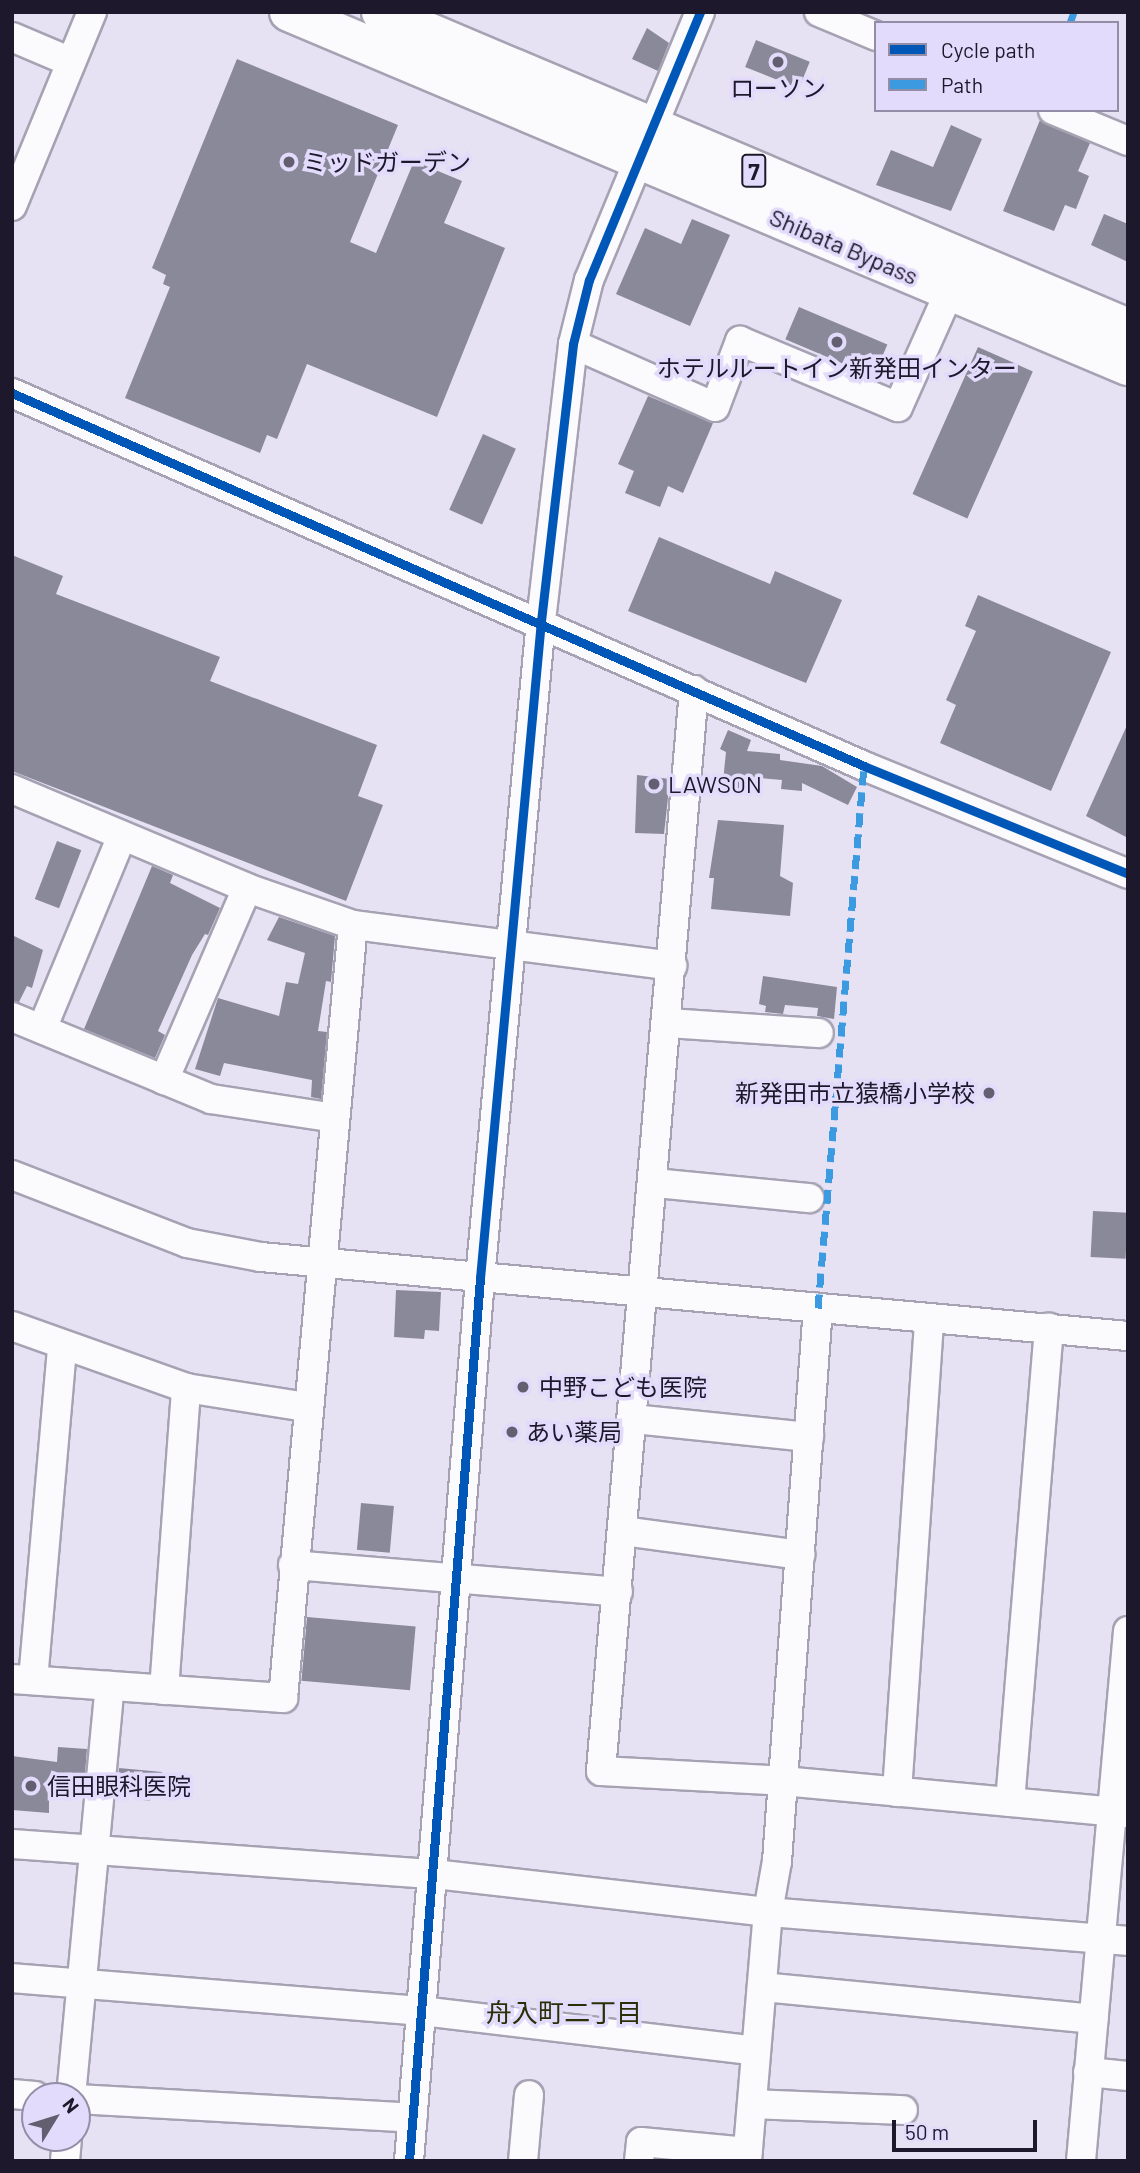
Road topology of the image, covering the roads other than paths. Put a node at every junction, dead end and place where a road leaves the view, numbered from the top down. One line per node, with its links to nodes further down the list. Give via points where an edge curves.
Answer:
1 (92, 12): 8 (street)
2 (289, 12): 11 (highway, Shibata Bypass / 7)
3 (381, 12): 11 (highway, Shibata Bypass / 7)
4 (700, 12): 11 (street)
5 (819, 12): 6 (street)
6 (874, 35)
7 (12, 37): 8 (street)
8 (71, 62): 12 (street)
9 (1058, 112): 10 (street)
10 (1128, 141)
11 (647, 144): 13 (highway, Shibata Bypass / 7); 14 (highway, Shibata Bypass / 7); 15 (street, via 589,280)
12 (12, 206)
13 (950, 290): 15 (street, via 898,407 740,341 715,407); 16 (highway, Shibata Bypass / 7)
14 (1128, 328)
15 (573, 344): 18 (street)
16 (1128, 366)
17 (12, 393): 18 (street)
18 (541, 621): 19 (street); 25 (street)
19 (694, 690): 22 (street, via 864,766); 26 (street)
20 (12, 789): 21 (street)
21 (122, 836): 23 (street); 29 (street)
22 (1128, 874)
23 (247, 888): 24 (street); 31 (street)
24 (353, 925): 25 (street); 32 (street)
25 (510, 943): 26 (street); 37 (street)
26 (672, 966): 28 (street)
27 (12, 1017): 29 (street)
28 (667, 1023): 30 (street); 34 (street)
29 (42, 1029): 31 (street)
30 (819, 1033)
31 (164, 1080): 32 (street, via 211,1099)
32 (335, 1118): 36 (street)
33 (12, 1175): 36 (street, via 187,1242)
34 (654, 1183): 35 (street); 38 (street)
35 (809, 1198)
36 (322, 1263): 37 (street); 46 (street)
37 (480, 1278): 38 (street); 52 (street)
38 (646, 1293): 39 (street); 47 (street)
39 (818, 1308): 40 (street); 48 (street)
40 (929, 1318): 42 (street); 59 (street)
41 (12, 1325): 44 (street)
42 (1049, 1328): 43 (street); 60 (street)
43 (1128, 1336)
44 (62, 1346): 45 (street); 55 (street)
45 (186, 1388): 46 (street); 57 (street)
46 (306, 1407): 51 (street)
47 (634, 1419): 48 (street); 49 (street)
48 (809, 1437): 50 (street)
49 (623, 1531): 50 (street); 53 (street)
50 (800, 1555): 58 (street)
51 (293, 1565): 52 (street); 57 (street, via 283,1698)
52 (454, 1578): 53 (street); 64 (street)
53 (618, 1592): 58 (street, via 601,1771)
54 (1128, 1631): 61 (street)
55 (23, 1679): 56 (street)
56 (110, 1686): 57 (street); 63 (street)
57 (164, 1690)
58 (783, 1781): 59 (street); 65 (street)
59 (897, 1792): 60 (street)
60 (1010, 1802): 61 (street)
61 (1120, 1812): 66 (street)
62 (12, 1844): 63 (street)
63 (94, 1851): 64 (street); 68 (street)
64 (434, 1874): 65 (street); 70 (street)
65 (768, 1912): 66 (street); 69 (street)
66 (1114, 1940): 71 (street)
67 (12, 1978): 68 (street)
68 (82, 1982): 70 (street); 75 (street)
69 (762, 1987): 71 (street); 72 (street)
70 (422, 2011): 72 (street); 80 (street)
71 (1093, 2019): 73 (street)
72 (756, 2050): 78 (street)
73 (1088, 2072): 74 (street); 85 (street)
74 (1128, 2076)
75 (72, 2082)
76 (529, 2095): 83 (street)
77 (91, 2100): 80 (street)
78 (752, 2104): 79 (street); 81 (street)
79 (903, 2110)
80 (412, 2118): 82 (street)
81 (747, 2157): 84 (street, via 641,2142)
82 (409, 2161)
83 (523, 2161)
84 (639, 2161)
85 (1081, 2161)

